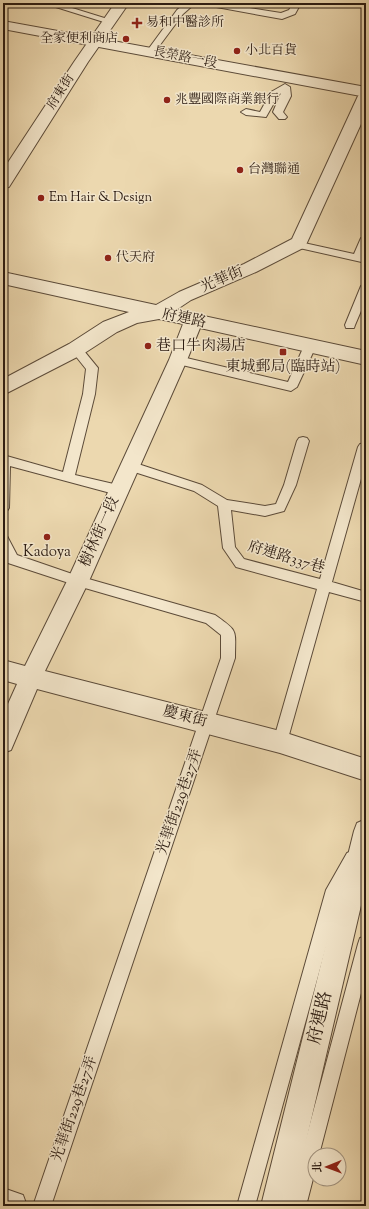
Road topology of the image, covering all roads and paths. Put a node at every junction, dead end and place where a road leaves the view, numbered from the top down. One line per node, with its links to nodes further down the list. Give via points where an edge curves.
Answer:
1 (47, 3): 6 (lane)
2 (122, 3): 6 (street, 府東街)
3 (197, 3): 10 (lane, via 188,5 180,12)
4 (204, 3): 5 (lane, via 282,16 292,12)
5 (297, 3)
6 (110, 21): 9 (street, 府東街)
7 (3, 25): 9 (street, 長榮路一段)
8 (3, 35): 9 (street, 長榮路一段)
9 (91, 47): 10 (street, 長榮路一段); 11 (street, 長榮路一段); 15 (street, 府東街)
10 (150, 51): 12 (street, 長榮路一段)
11 (285, 87): 12 (street, 長榮路一段); 13 (lane, via 274,94 263,115); 14 (lane, via 286,96 278,112)
12 (365, 98): 17 (street, 光華街, via 299,243)
13 (246, 112)
14 (282, 117)
15 (3, 183)
16 (366, 238): 18 (lane)
17 (295, 244): 18 (lane); 21 (street, 光華街, via 250,268 185,296)
18 (362, 259)
19 (3, 278): 21 (street, 府連路)
20 (366, 286): 23 (lane)
21 (157, 313): 22 (street, 府連路); 25 (street, 光華街, via 133,317 110,326)
22 (193, 321): 24 (street, 府連路); 27 (street, 樹林街一段)
23 (350, 325)
24 (310, 346): 26 (street, 府連路); 27 (lane, via 291,387)
25 (76, 349): 28 (street, 光華街); 33 (lane, via 92,368 89,394)
26 (366, 358)
27 (178, 360): 32 (street, 樹林街一段)
28 (3, 388)
29 (303, 441): 35 (lane, via 280,508 265,511)
30 (364, 447): 39 (lane)
31 (4, 460): 33 (lane); 36 (lane)
32 (129, 466): 34 (street, 樹林街一段); 35 (lane, via 198,488)
33 (68, 478): 34 (lane)
34 (118, 490): 38 (street, 樹林街一段)
35 (224, 504): 39 (lane, 府連路337巷, via 229,548 240,563)
36 (3, 508)
37 (3, 540): 38 (lane, 光華街229巷27弄, via 12,559)
38 (78, 581): 42 (street, 樹林街一段); 43 (lane, 光華街229巷27弄, via 210,619 228,632 228,658)
39 (323, 586): 40 (lane, 府連路337巷); 45 (lane)
40 (366, 597)
41 (3, 670): 42 (street, 慶東街)
42 (31, 677): 43 (street, 慶東街); 44 (street, 樹林街一段)
43 (207, 723): 45 (street, 慶東街); 51 (lane, 光華街229巷27弄)
44 (3, 742)
45 (280, 742): 46 (street, 慶東街)
46 (366, 770)
47 (366, 834): 52 (lane, via 334,890); 53 (street, 府連路)
48 (366, 944): 54 (lane)
49 (3, 1203): 50 (street)
50 (12, 1206)
51 (42, 1206)
52 (246, 1206)
53 (276, 1206)
54 (297, 1206)

